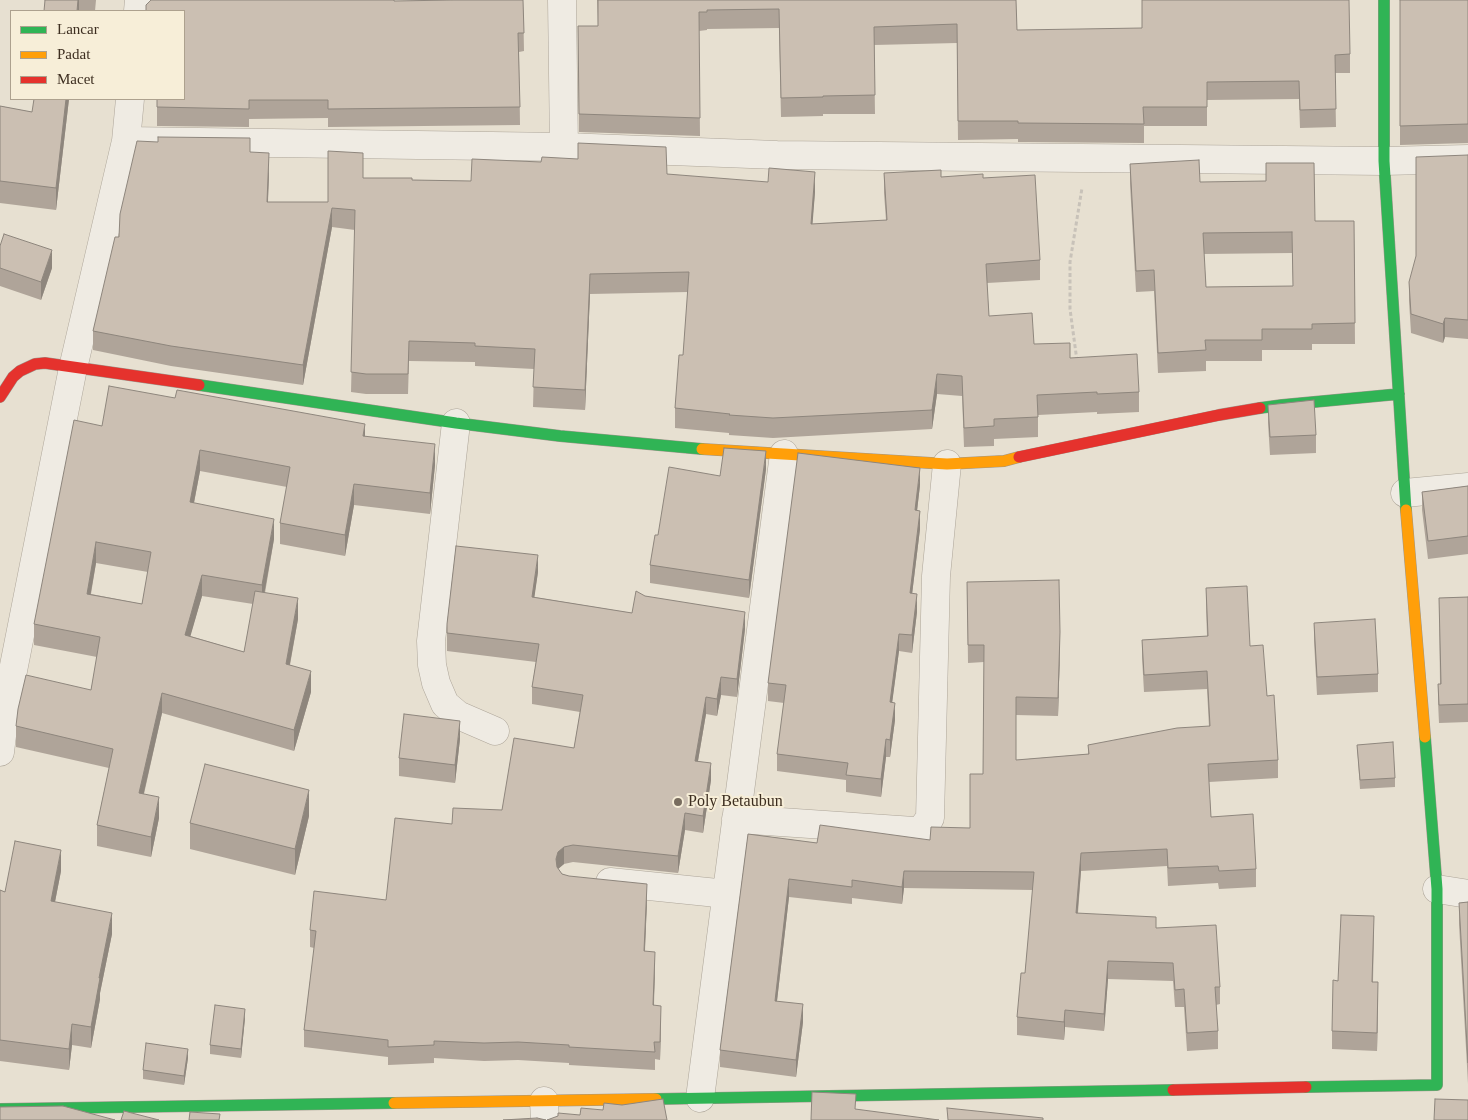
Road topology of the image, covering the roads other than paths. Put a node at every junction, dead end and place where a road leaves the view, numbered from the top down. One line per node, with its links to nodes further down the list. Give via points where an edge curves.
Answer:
1 (562, 0): 5 (street)
2 (1384, 0): 7 (street)
3 (130, 100): 4 (street)
4 (126, 141): 5 (street); 8 (street)
5 (564, 147): 7 (street, via 777,154)
6 (1468, 159): 7 (street)
7 (1384, 161): 9 (street)
8 (73, 368): 10 (street, via 46,363 26,367 13,377); 11 (street); 16 (street)
9 (1399, 394): 13 (street, via 1219,415 1004,461); 15 (street)
10 (0, 398)
11 (456, 423): 12 (street, via 560,436); 17 (street, via 431,641 432,665 445,704 458,715)
12 (784, 454): 13 (street); 19 (street, via 753,615)
13 (947, 464): 19 (street, via 936,576 930,818 922,829 914,831)
14 (1468, 487): 15 (street)
15 (1405, 493): 21 (street)
16 (3, 711): 18 (street)
17 (495, 731)
18 (0, 752)
19 (736, 819): 22 (street)
20 (581, 879): 22 (street)
21 (1437, 889): 23 (street); 24 (street, via 1437,1085)
22 (727, 894): 24 (street)
23 (1468, 894)
24 (700, 1098): 26 (street)
25 (0, 1108): 27 (street)
26 (545, 1110): 27 (street)
27 (65, 1114)

